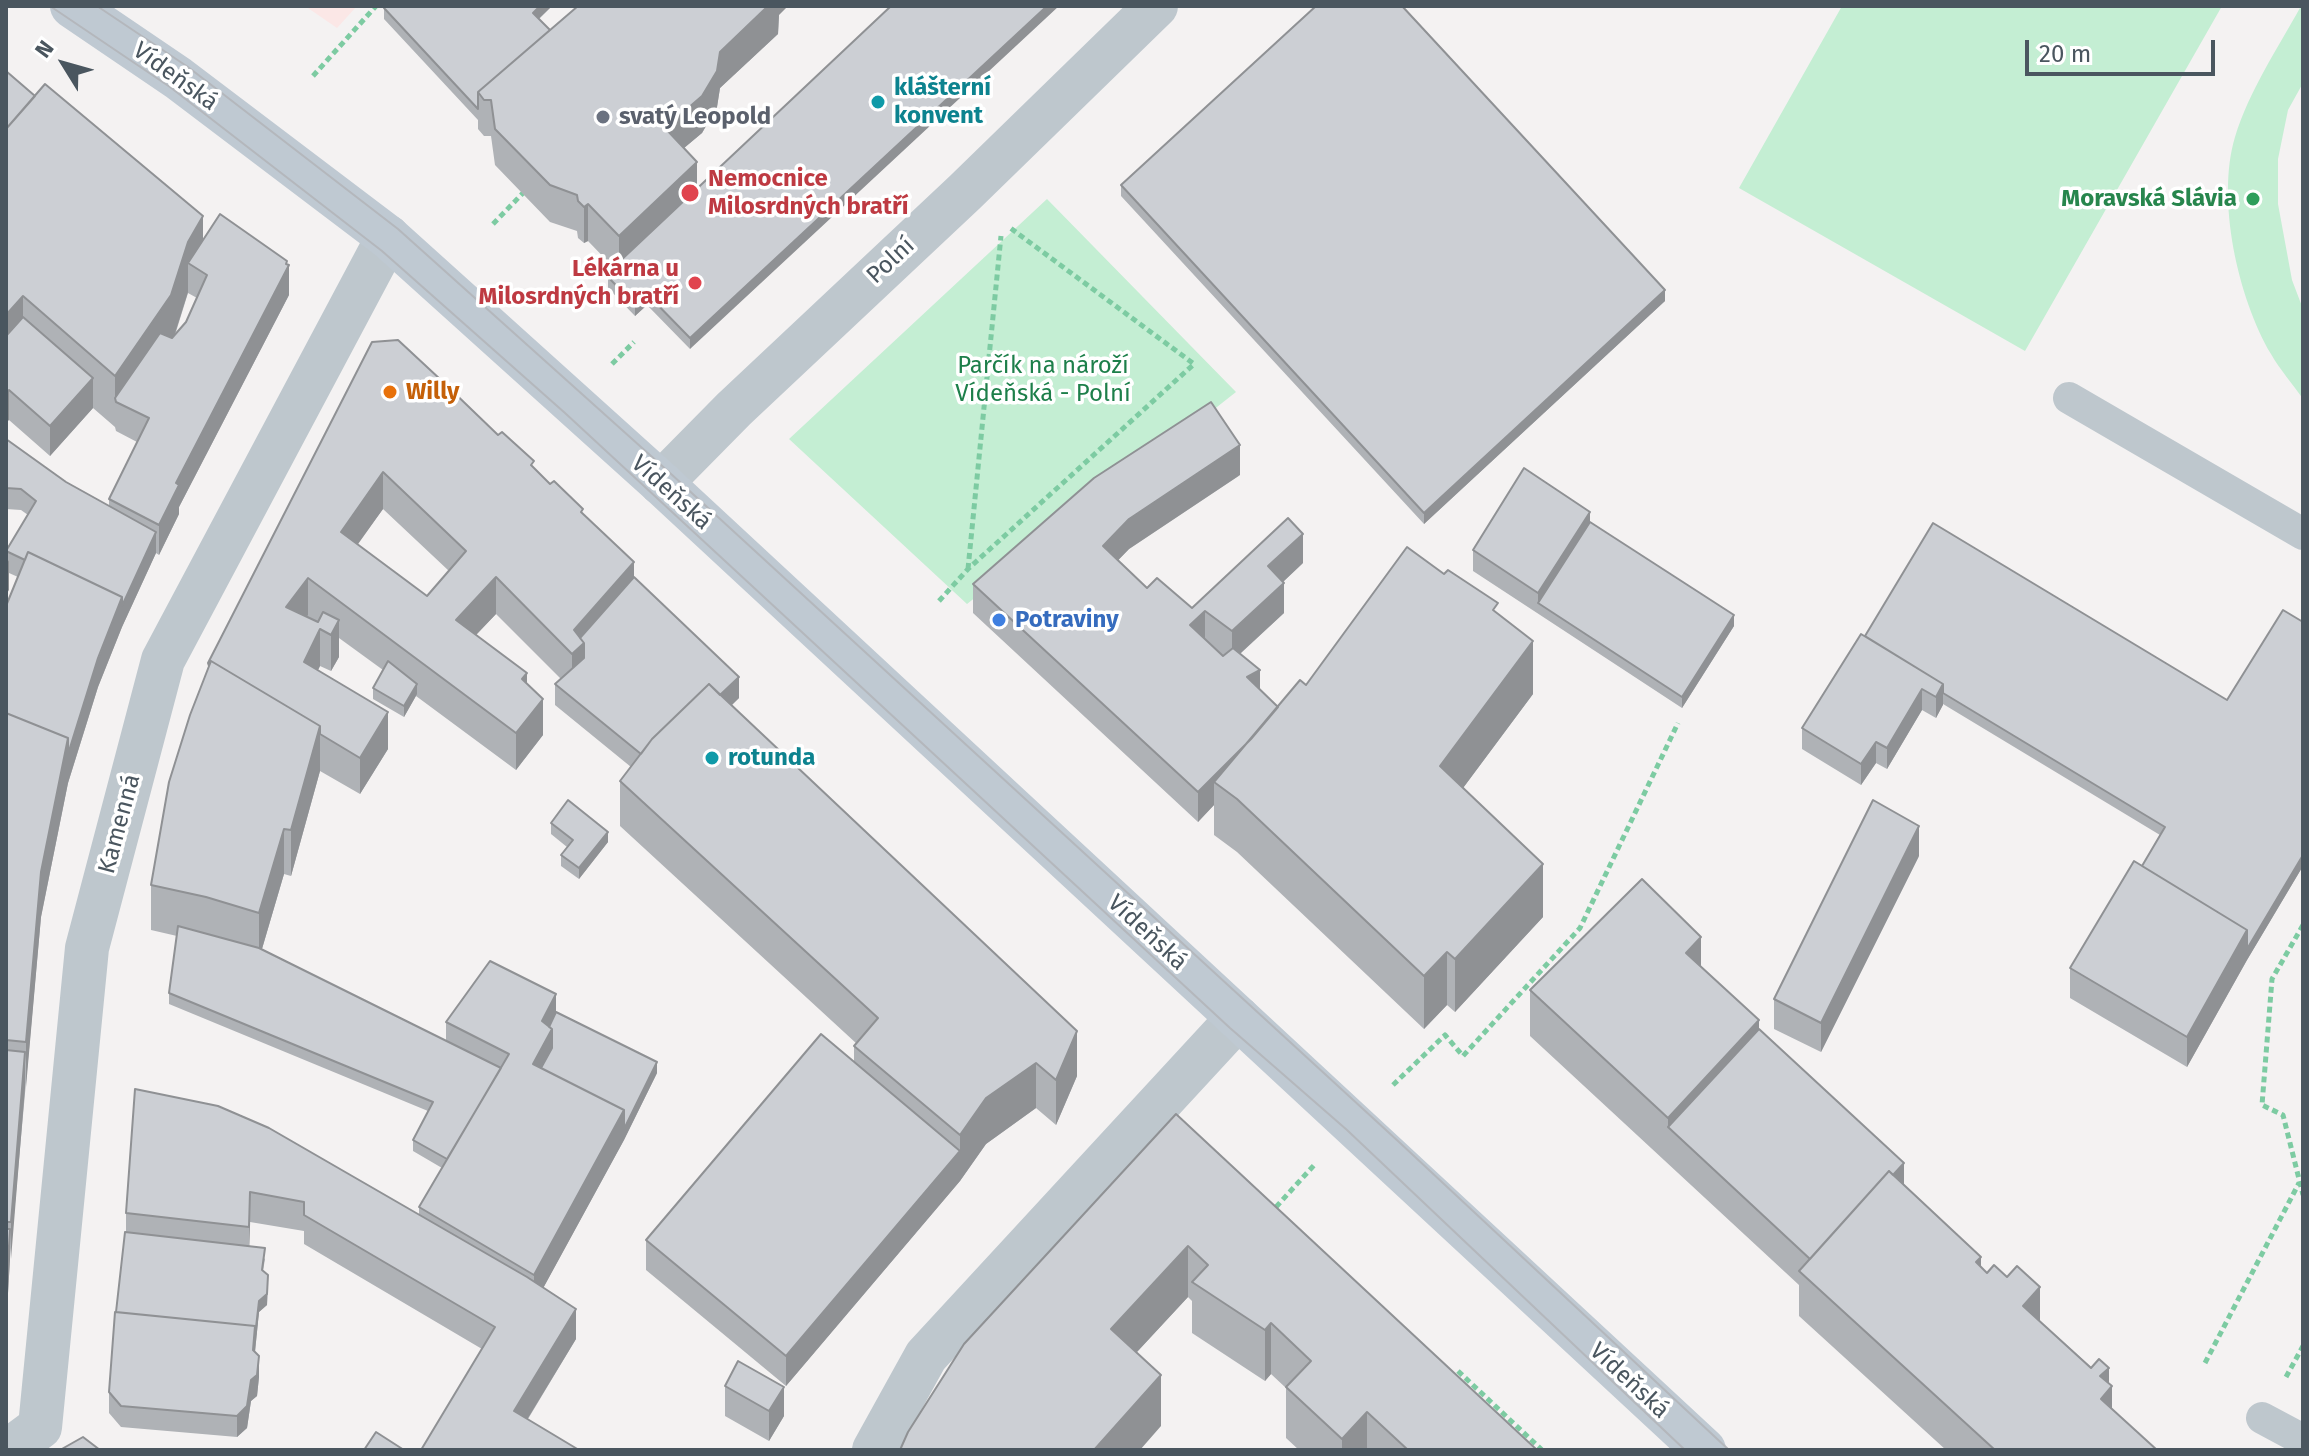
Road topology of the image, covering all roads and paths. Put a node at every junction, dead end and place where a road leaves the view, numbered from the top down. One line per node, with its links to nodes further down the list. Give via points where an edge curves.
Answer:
1 (72, 6): 7 (main road, Vídeňská, via 178,78)
2 (376, 6): 4 (path)
3 (1156, 6): 9 (street, Polní)
4 (313, 76)
5 (523, 193): 6 (path)
6 (493, 224)
7 (388, 237): 9 (main road, Vídeňská); 24 (street, Kamenná, via 163,660 87,948 40,1427)
8 (2069, 398): 10 (lane)
9 (661, 483): 15 (main road, Vídeňská)
10 (2303, 534)
11 (968, 569): 11 (path, via 1194,364 1003,222 970,553); 12 (path)
12 (939, 601)
13 (1678, 723): 16 (path, via 1580,928 1463,1056 1445,1035)
14 (2303, 925): 17 (path, via 2272,979 2262,1105 2283,1115)
15 (1238, 1018): 16 (main road, Vídeňská); 25 (street, via 926,1356)
16 (1354, 1125): 19 (path); 27 (main road, Vídeňská)
17 (2300, 1181): 18 (path); 20 (path)
18 (2303, 1195)
19 (1276, 1207)
20 (2205, 1363)
21 (1458, 1371): 26 (path)
22 (2262, 1418): 23 (lane)
23 (2303, 1440)
24 (9, 1450)
25 (874, 1450)
26 (1542, 1450)
27 (1704, 1450)

